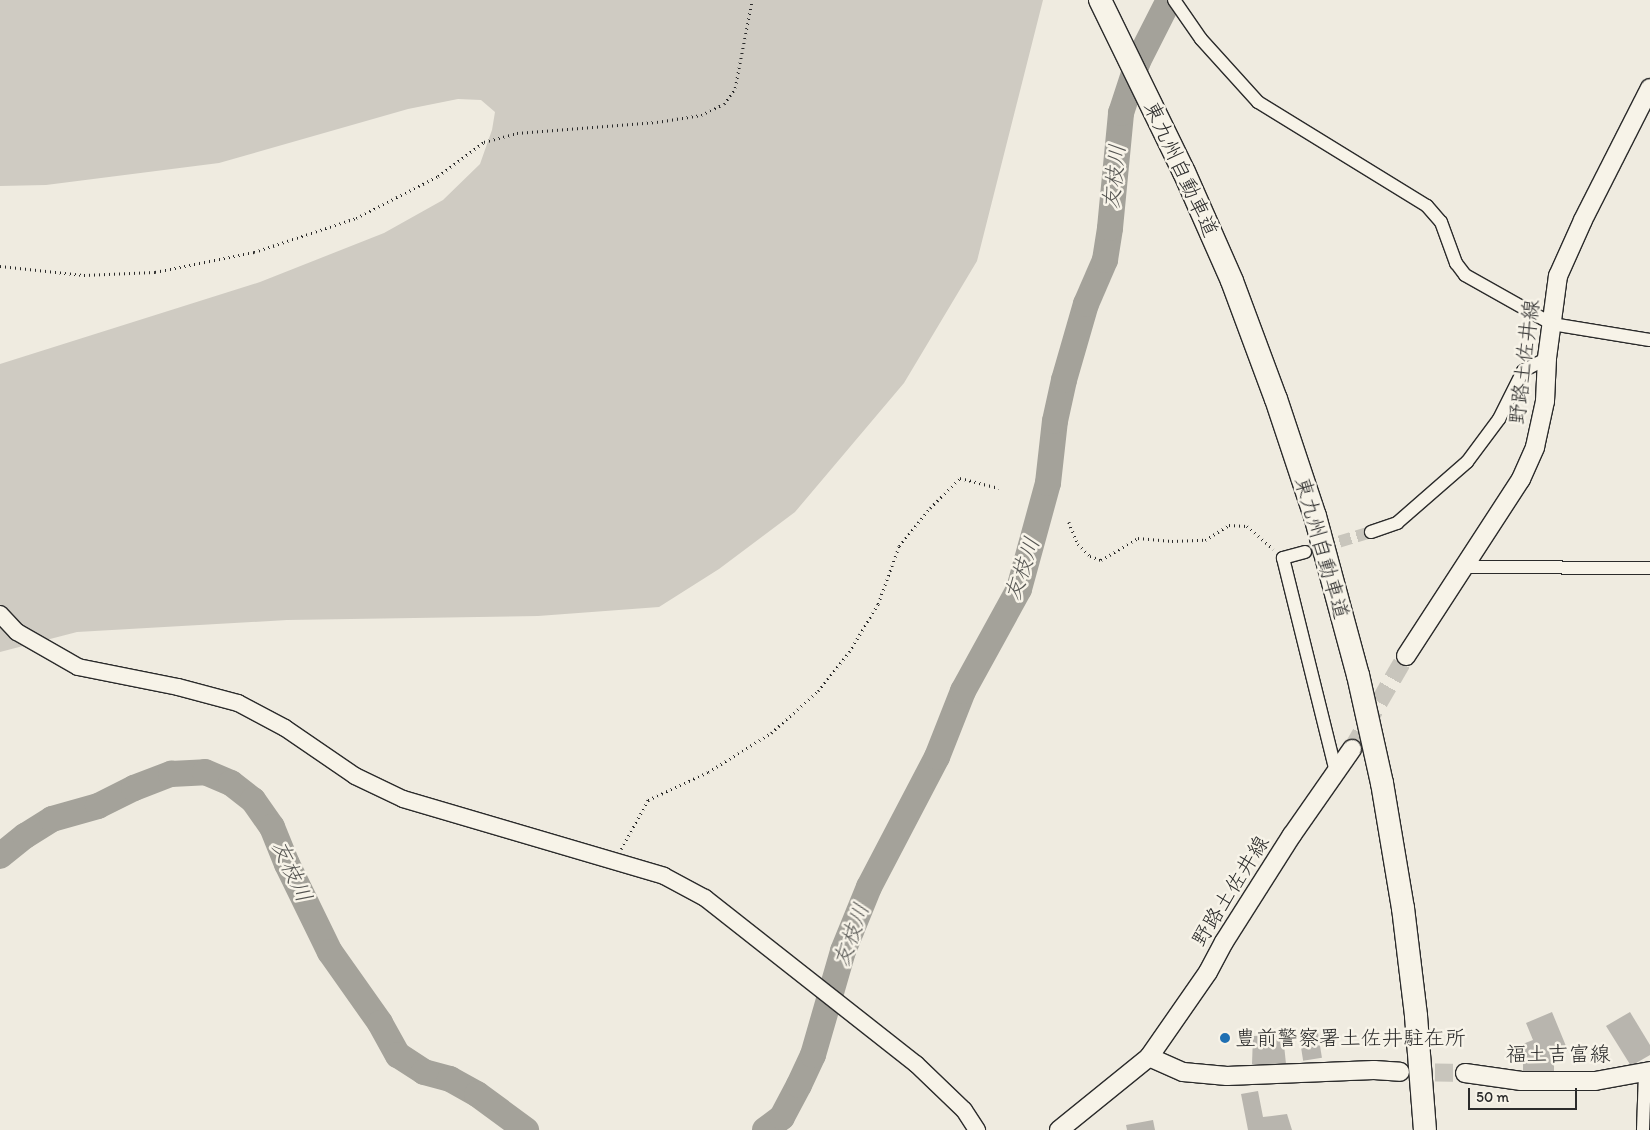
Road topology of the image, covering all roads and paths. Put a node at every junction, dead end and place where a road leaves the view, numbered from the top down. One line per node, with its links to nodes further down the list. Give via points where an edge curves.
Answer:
1 (752, 0): 5 (path, via 735,88 724,104 701,115 657,122 516,133 484,142 438,176 356,218 254,252 155,272 84,275)
2 (1174, 0): 6 (street, via 1201,39 1258,102 1427,206 1441,222 1456,263 1465,275)
3 (1102, 4): 27 (highway, 東九州自動車道, via 1184,172 1232,281 1315,516 1358,675 1382,783 1403,908)
4 (1650, 88): 6 (main road, 野路土佐井線, via 1558,276)
5 (0, 266)
6 (1552, 324): 7 (street); 8 (main road, 野路土佐井線)
7 (1650, 340)
8 (1547, 358): 11 (street, via 1523,371 1499,419 1467,462 1397,523); 14 (main road, 野路土佐井線, via 1545,401 1536,447 1520,479)
9 (999, 488): 20 (path, via 960,478 899,546 878,604 849,652 818,691 771,733 708,772 648,800)
10 (1069, 522): 13 (path, via 1078,544 1090,556 1101,560 1138,538 1205,540 1229,525 1247,526)
11 (1371, 532)
12 (1305, 552): 13 (street)
13 (1283, 558): 19 (street)
14 (1465, 567): 15 (street); 17 (main road, 野路土佐井線)
15 (1650, 568)
16 (0, 614): 20 (street, via 17,632 78,667 238,703 285,728 355,776 403,800)
17 (1406, 656)
18 (1352, 750): 19 (main road, 野路土佐井線)
19 (1336, 772): 21 (main road, 野路土佐井線)
20 (615, 860): 25 (street, via 664,876 705,898 916,1064 964,1110)
21 (1149, 1057): 22 (main road, via 1182,1072 1227,1076 1374,1070); 26 (main road)
22 (1400, 1072)
23 (1465, 1072): 24 (main road, 福土吉富線, via 1521,1081 1595,1081)
24 (1648, 1076): 28 (street)
25 (977, 1130)
26 (1059, 1130)
27 (1425, 1130)
28 (1643, 1130)

